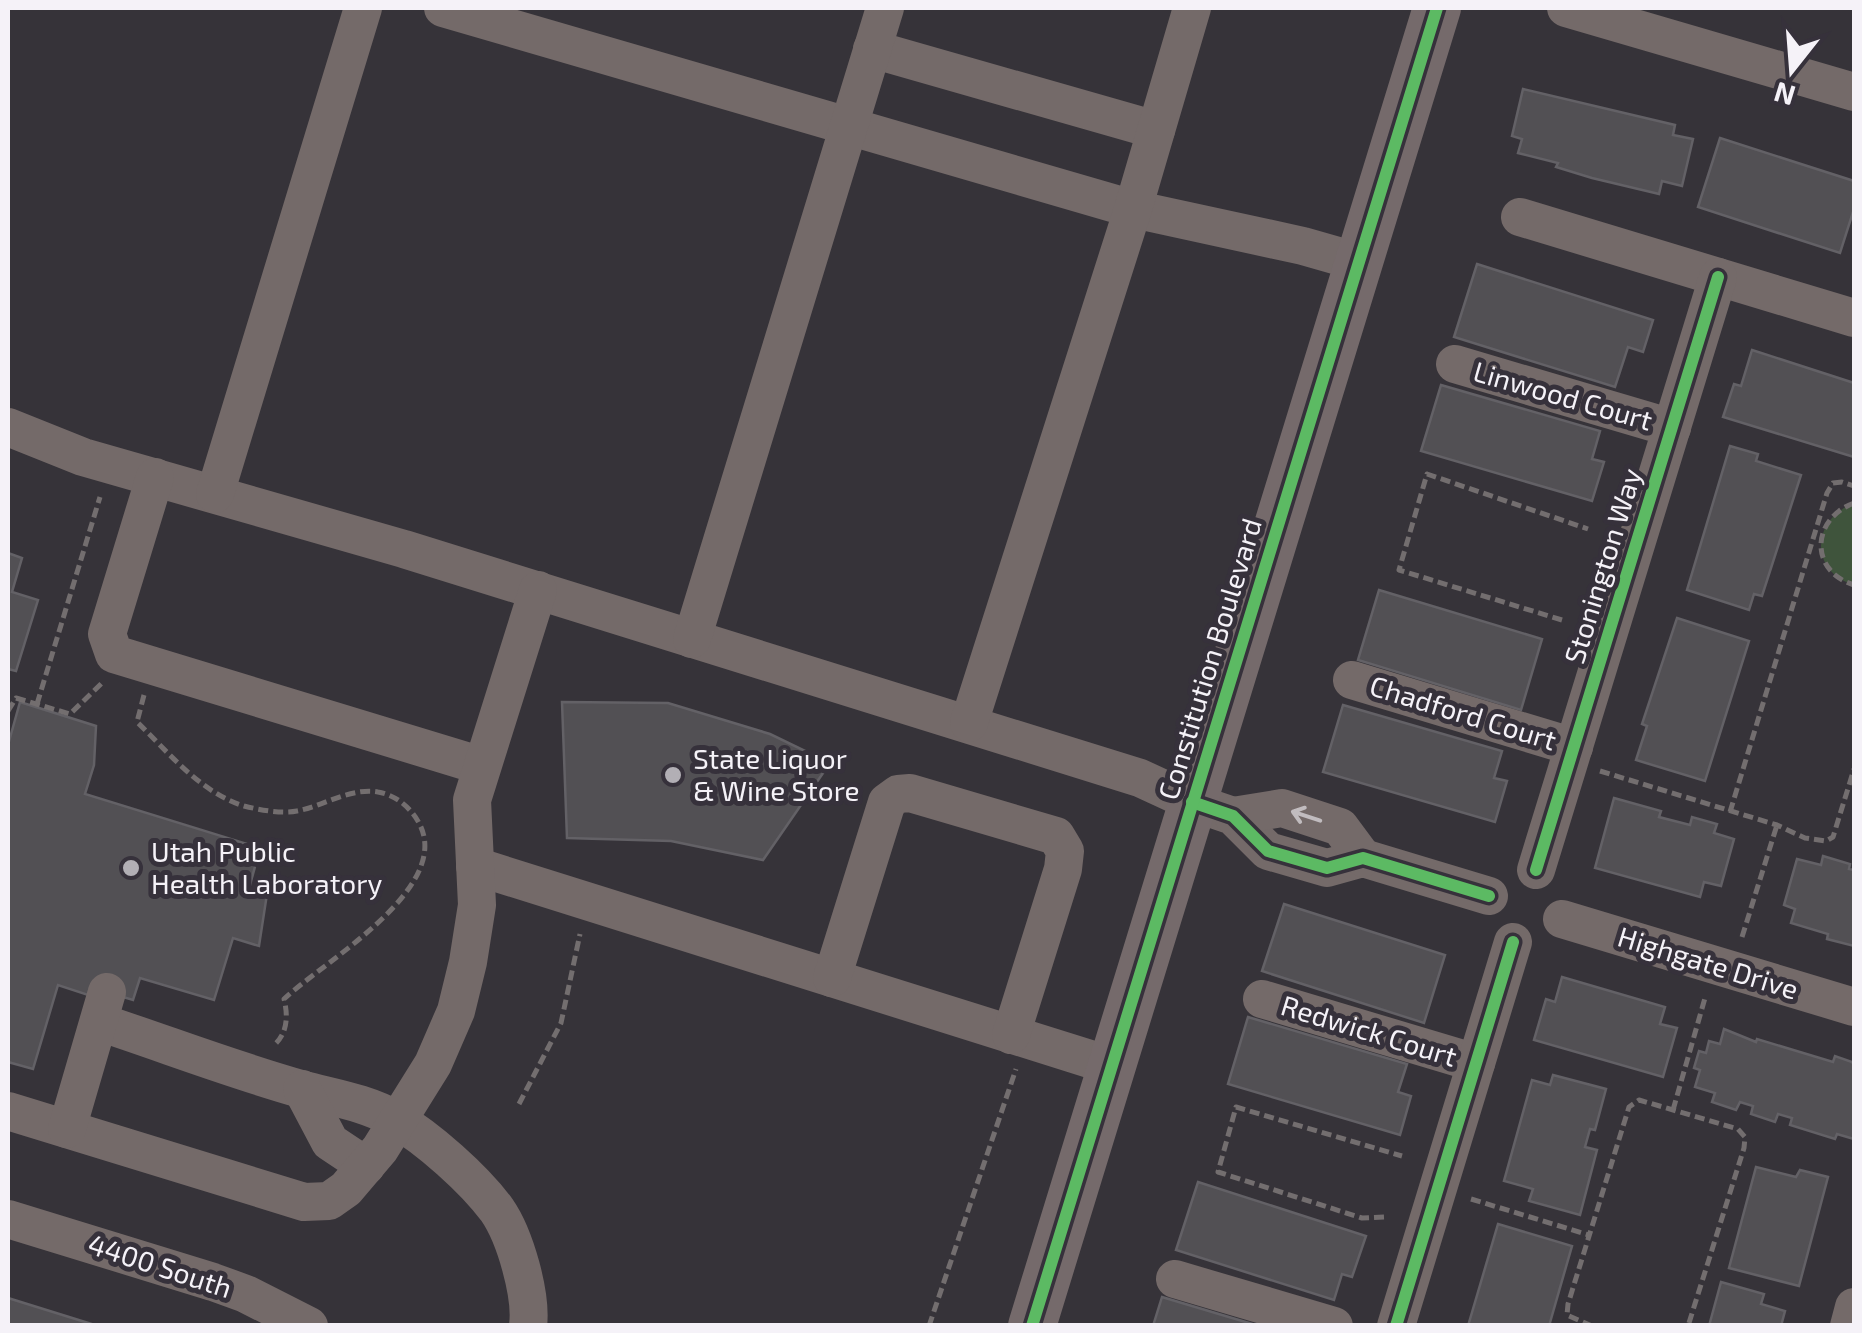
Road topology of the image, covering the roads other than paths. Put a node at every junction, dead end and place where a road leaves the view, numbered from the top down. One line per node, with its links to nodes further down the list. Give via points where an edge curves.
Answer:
1 (364, 8): 21 (street)
2 (443, 8): 10 (street)
3 (885, 8): 8 (street)
4 (1192, 8): 11 (street)
5 (1437, 8): 14 (main road, Constitution Boulevard)
6 (1566, 8): 7 (street)
7 (1610, 14): 9 (street)
8 (872, 49): 10 (street); 11 (street)
9 (1854, 92)
10 (849, 125): 12 (street); 23 (street)
11 (1156, 130): 12 (street)
12 (1132, 209): 14 (street); 25 (street)
13 (1520, 217): 15 (street)
14 (1359, 262): 28 (main road, Constitution Boulevard)
15 (1718, 277): 16 (street); 19 (street, Stonington Way)
16 (1854, 318)
17 (1455, 364): 19 (street, Linwood Court)
18 (8, 428): 20 (street)
19 (1672, 428): 26 (street, Stonington Way)
20 (155, 476): 21 (street); 27 (street, via 108,634 114,654)
21 (215, 494): 22 (street)
22 (538, 590): 23 (street); 27 (street)
23 (692, 639): 25 (street)
24 (1352, 680): 26 (street, Chadford Court)
25 (970, 723): 28 (street)
26 (1587, 759): 30 (street, Stonington Way)
27 (482, 766): 29 (street, via 472,800)
28 (1213, 809): 31 (street, via 1282,808 1340,827 1362,858); 39 (main road, Constitution Boulevard)
29 (475, 866): 34 (street); 42 (street, via 476,904 456,1011)
30 (1536, 870): 31 (street, via 1511,872); 32 (street, via 1560,889)
31 (1489, 896): 33 (street, via 1492,924)
32 (1562, 918): 33 (street, via 1546,939); 36 (street, Highgate Drive)
33 (1513, 942): 38 (street)
34 (832, 978): 37 (street); 37 (street, via 887,802 898,794 1056,836 1065,851 1063,869)
35 (1262, 999): 38 (street, Redwick Court)
36 (1854, 1007)
37 (1014, 1050): 39 (street)
38 (1476, 1063): 52 (street)
39 (1112, 1066): 50 (main road, Constitution Boulevard)
40 (302, 1089): 42 (street, via 357,1101); 43 (street, via 103,1007); 44 (street, via 330,1142)
41 (8, 1110): 43 (street)
42 (398, 1120): 44 (street); 49 (street, via 460,1170 498,1212 517,1255)
43 (68, 1129): 44 (street, via 304,1202 329,1201)
44 (366, 1166)
45 (8, 1219): 48 (street, 4400 South, via 213,1282)
46 (1175, 1279): 51 (street)
47 (1854, 1307): 53 (street)
48 (309, 1326)
49 (528, 1326)
50 (1032, 1326)
51 (1334, 1326)
52 (1396, 1326)
53 (1849, 1326)

